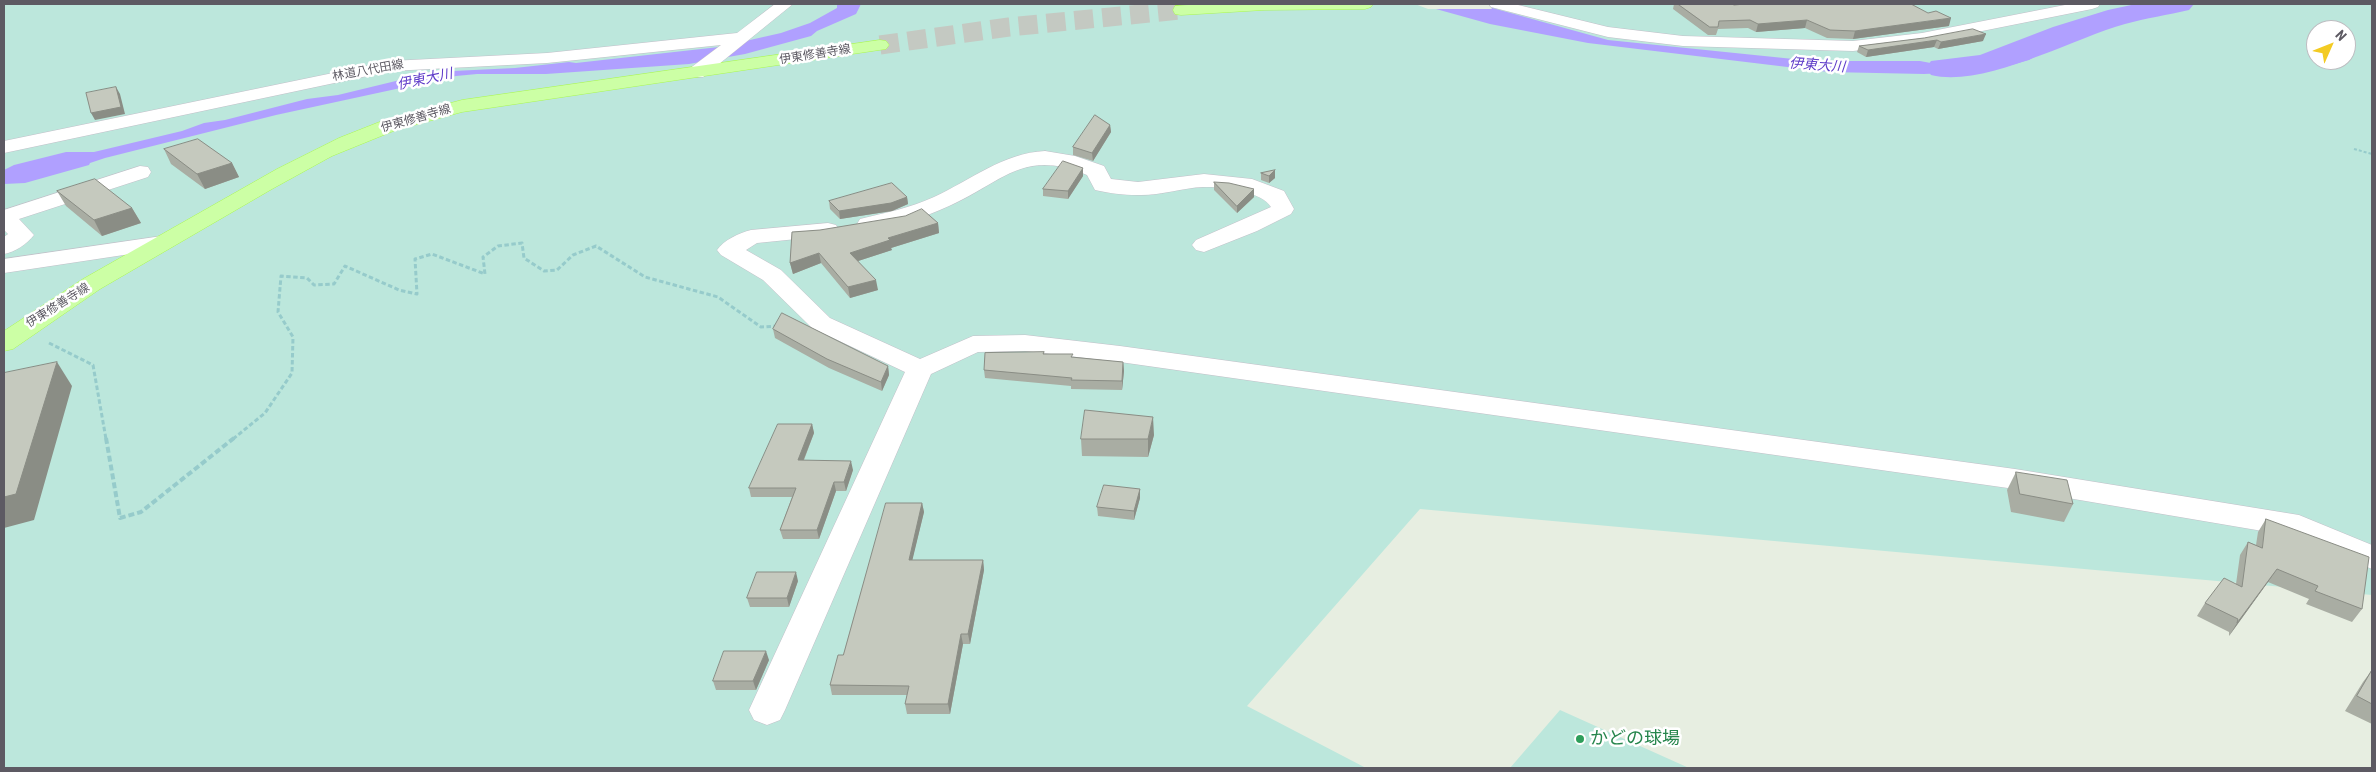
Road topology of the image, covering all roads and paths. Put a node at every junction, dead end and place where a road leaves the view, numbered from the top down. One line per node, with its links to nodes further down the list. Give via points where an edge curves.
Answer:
1 (785, 4): 6 (street)
2 (1364, 4): 5 (main road)
3 (1497, 4): 4 (street, via 1608,32 1683,41 1853,46 1922,38)
4 (2092, 4)
5 (1181, 10)
6 (738, 38): 8 (street); 9 (street, 林道八代田線, via 518,60 390,66)
7 (880, 45): 8 (main road, 伊東修善寺線)
8 (696, 73): 13 (main road, 伊東修善寺線, via 462,106 400,121 338,146)
9 (4, 147)
10 (2354, 149): 11 (path)
11 (2372, 154)
12 (140, 172): 15 (street, via 4,217 22,235)
13 (162, 243): 16 (street); 18 (main road, 伊東修善寺線, via 26,326)
14 (1204, 245): 17 (street, via 1282,209 1276,196 1252,186 1204,180 1138,189 1103,185 1096,171 1064,160 1019,160 950,197 898,219 822,231 751,237 729,250 772,274)
15 (4, 247)
16 (4, 266)
17 (821, 323): 19 (path, via 760,327 718,297 644,277 596,246 573,255 557,270 544,271 524,258 522,243 498,246 483,257 485,274 432,254 416,259 417,294 399,290 344,266 334,284 314,285 307,278 281,276 278,312 293,337 292,373 265,414 141,512 120,518 93,364); 20 (street)
18 (4, 343)
19 (48, 343)
20 (920, 368): 21 (street, via 973,344 1026,343 1120,354 2015,479 2299,526); 22 (street)
21 (2372, 558)
22 (767, 710)

